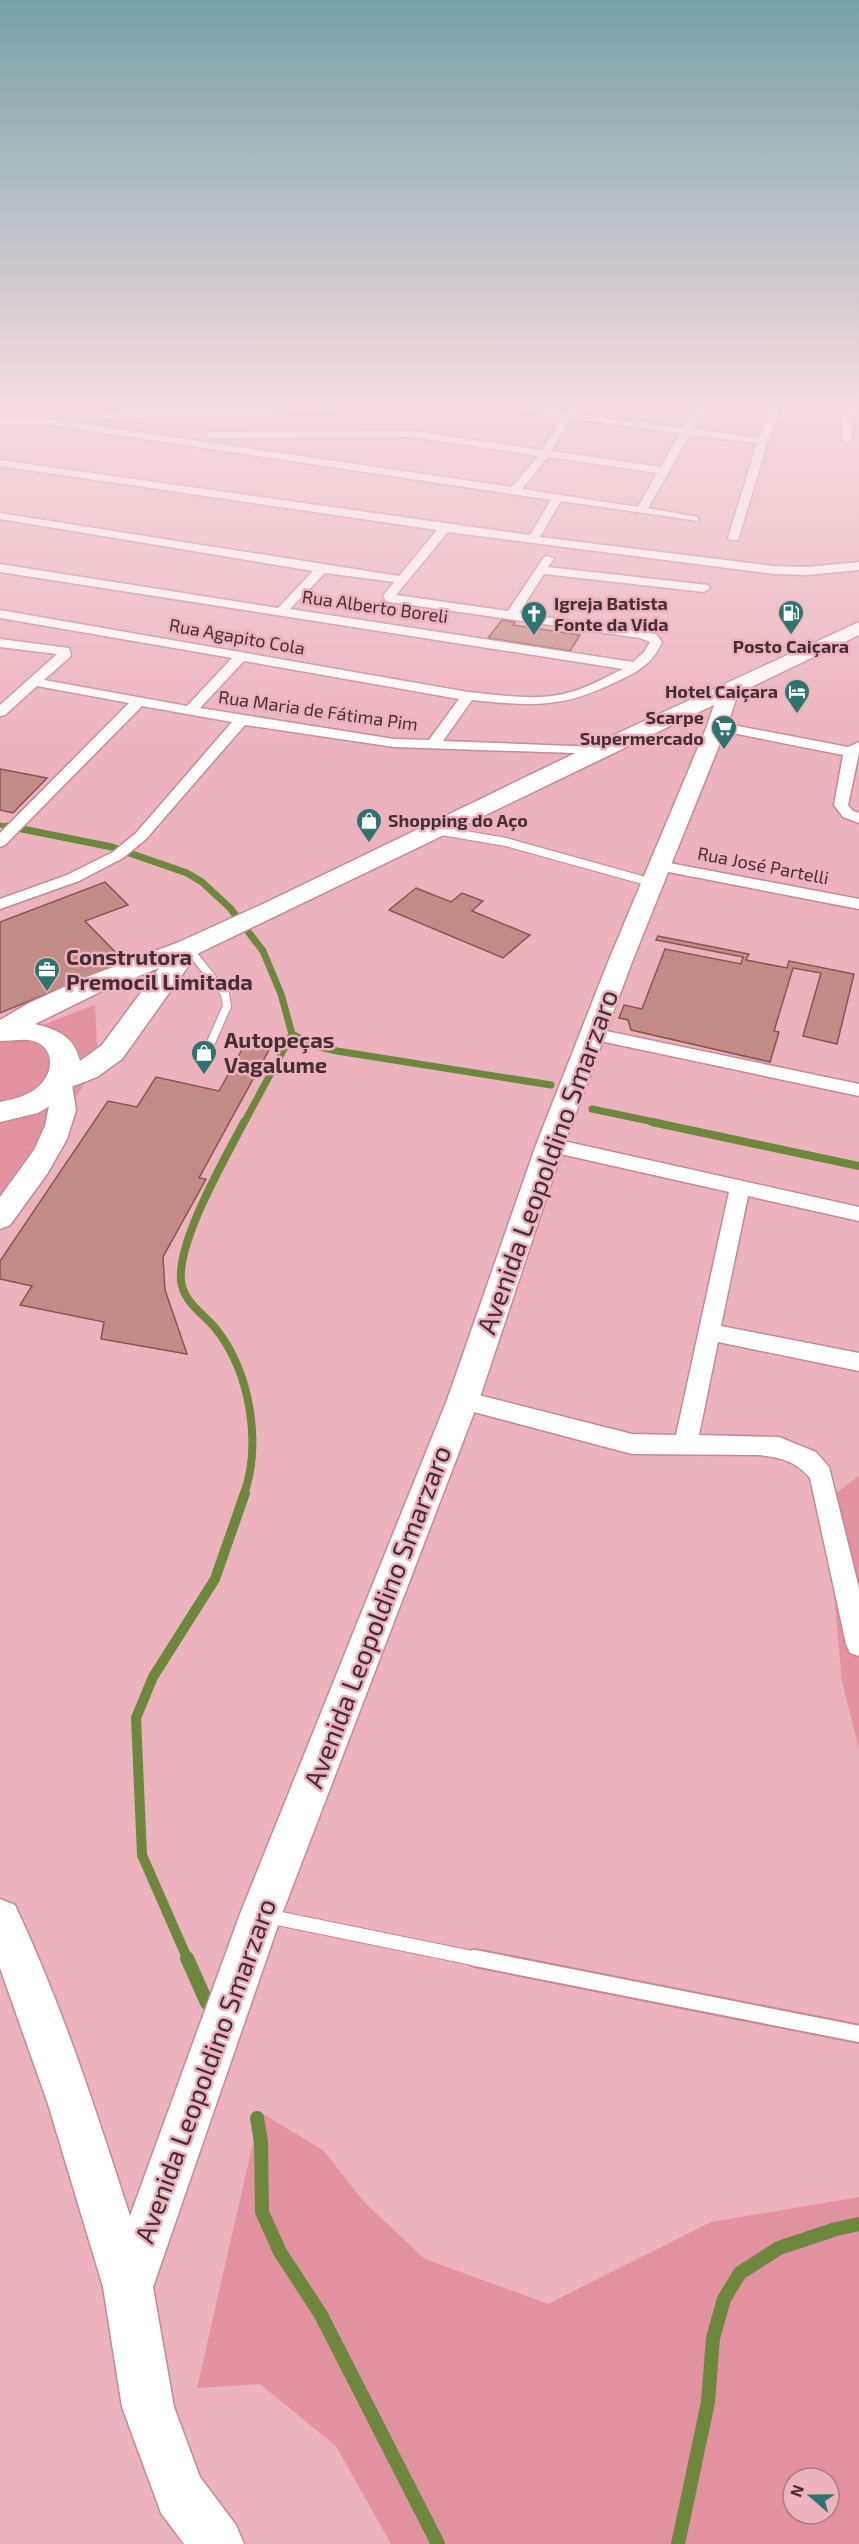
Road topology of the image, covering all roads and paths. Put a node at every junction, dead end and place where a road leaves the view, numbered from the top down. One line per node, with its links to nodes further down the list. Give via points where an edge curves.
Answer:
1 (41, 523): 11 (street)
2 (409, 523): 5 (street)
3 (543, 523): 7 (street)
4 (739, 523): 6 (street)
5 (445, 528): 7 (street); 13 (street)
6 (734, 538)
7 (532, 540): 8 (street)
8 (559, 543): 9 (street, via 774,570); 12 (street)
9 (859, 566)
10 (0, 568): 15 (street, Rua Alberto Boreli)
11 (322, 569): 13 (street); 15 (street)
12 (541, 570): 14 (street); 17 (street)
13 (402, 580): 17 (street, via 389,596 394,600)
14 (704, 588)
15 (281, 612): 21 (street, Rua Alberto Boreli)
16 (0, 614): 20 (street, Rua Agapito Cola)
17 (511, 616): 21 (street, via 651,637 656,642 653,651)
18 (859, 628): 23 (highway)
19 (0, 643): 22 (street, via 64,651 63,657)
20 (241, 656): 24 (street, Rua Agapito Cola); 26 (street)
21 (638, 667): 24 (street, Rua Agapito Cola, via 574,696 554,700)
22 (35, 682): 25 (street, Rua Maria de Fátima Pim); 27 (street)
23 (729, 690): 29 (street, Avenida Leopoldino Smarzaro); 32 (highway)
24 (468, 696): 30 (street)
25 (139, 701): 26 (street, Rua Maria de Fátima Pim); 35 (street)
26 (191, 710): 28 (street, Rua Maria de Fátima Pim)
27 (0, 712)
28 (242, 720): 30 (street, Rua Maria de Fátima Pim, via 394,743); 37 (street, via 118,855 73,878)
29 (717, 726): 31 (street); 36 (street, Avenida Leopoldino Smarzaro)
30 (434, 744): 32 (street, Rua Maria de Fátima Pim)
31 (855, 749): 33 (street, via 841,805 848,814)
32 (598, 751): 34 (highway)
33 (859, 818)
34 (435, 830): 36 (lane); 39 (highway)
35 (9, 833)
36 (656, 874): 38 (street, Rua José Partelli); 41 (street, Avenida Leopoldino Smarzaro)
37 (0, 904)
38 (859, 904)
39 (188, 948): 40 (highway, via 85,988); 42 (lane, via 225,994 228,1006); 43 (highway, via 112,1052 87,1070)
40 (1, 1031): 43 (highway, via 30,1031 54,1040 66,1055 67,1065)
41 (592, 1034): 44 (street); 46 (street, Avenida Leopoldino Smarzaro)
42 (202, 1063)
43 (60, 1082): 45 (highway, via 37,1102); 49 (street, via 63,1112 54,1136)
44 (859, 1090)
45 (0, 1112)
46 (550, 1145): 47 (street); 52 (street, Avenida Leopoldino Smarzaro)
47 (740, 1187): 48 (street); 50 (street)
48 (859, 1214)
49 (0, 1218)
50 (708, 1332): 51 (street); 53 (street)
51 (859, 1362)
52 (463, 1400): 53 (street, via 632,1444); 55 (street, Avenida Leopoldino Smarzaro)
53 (685, 1446): 54 (street, via 779,1447 808,1459 821,1474)
54 (859, 1644)
55 (261, 1914): 57 (lane); 58 (street, Avenida Leopoldino Smarzaro)
56 (0, 1920): 58 (street, via 22,1968 71,2104)
57 (859, 2034)
58 (128, 2287): 59 (street, Avenida Leopoldino Smarzaro, via 148,2407 180,2494)
59 (217, 2544)

